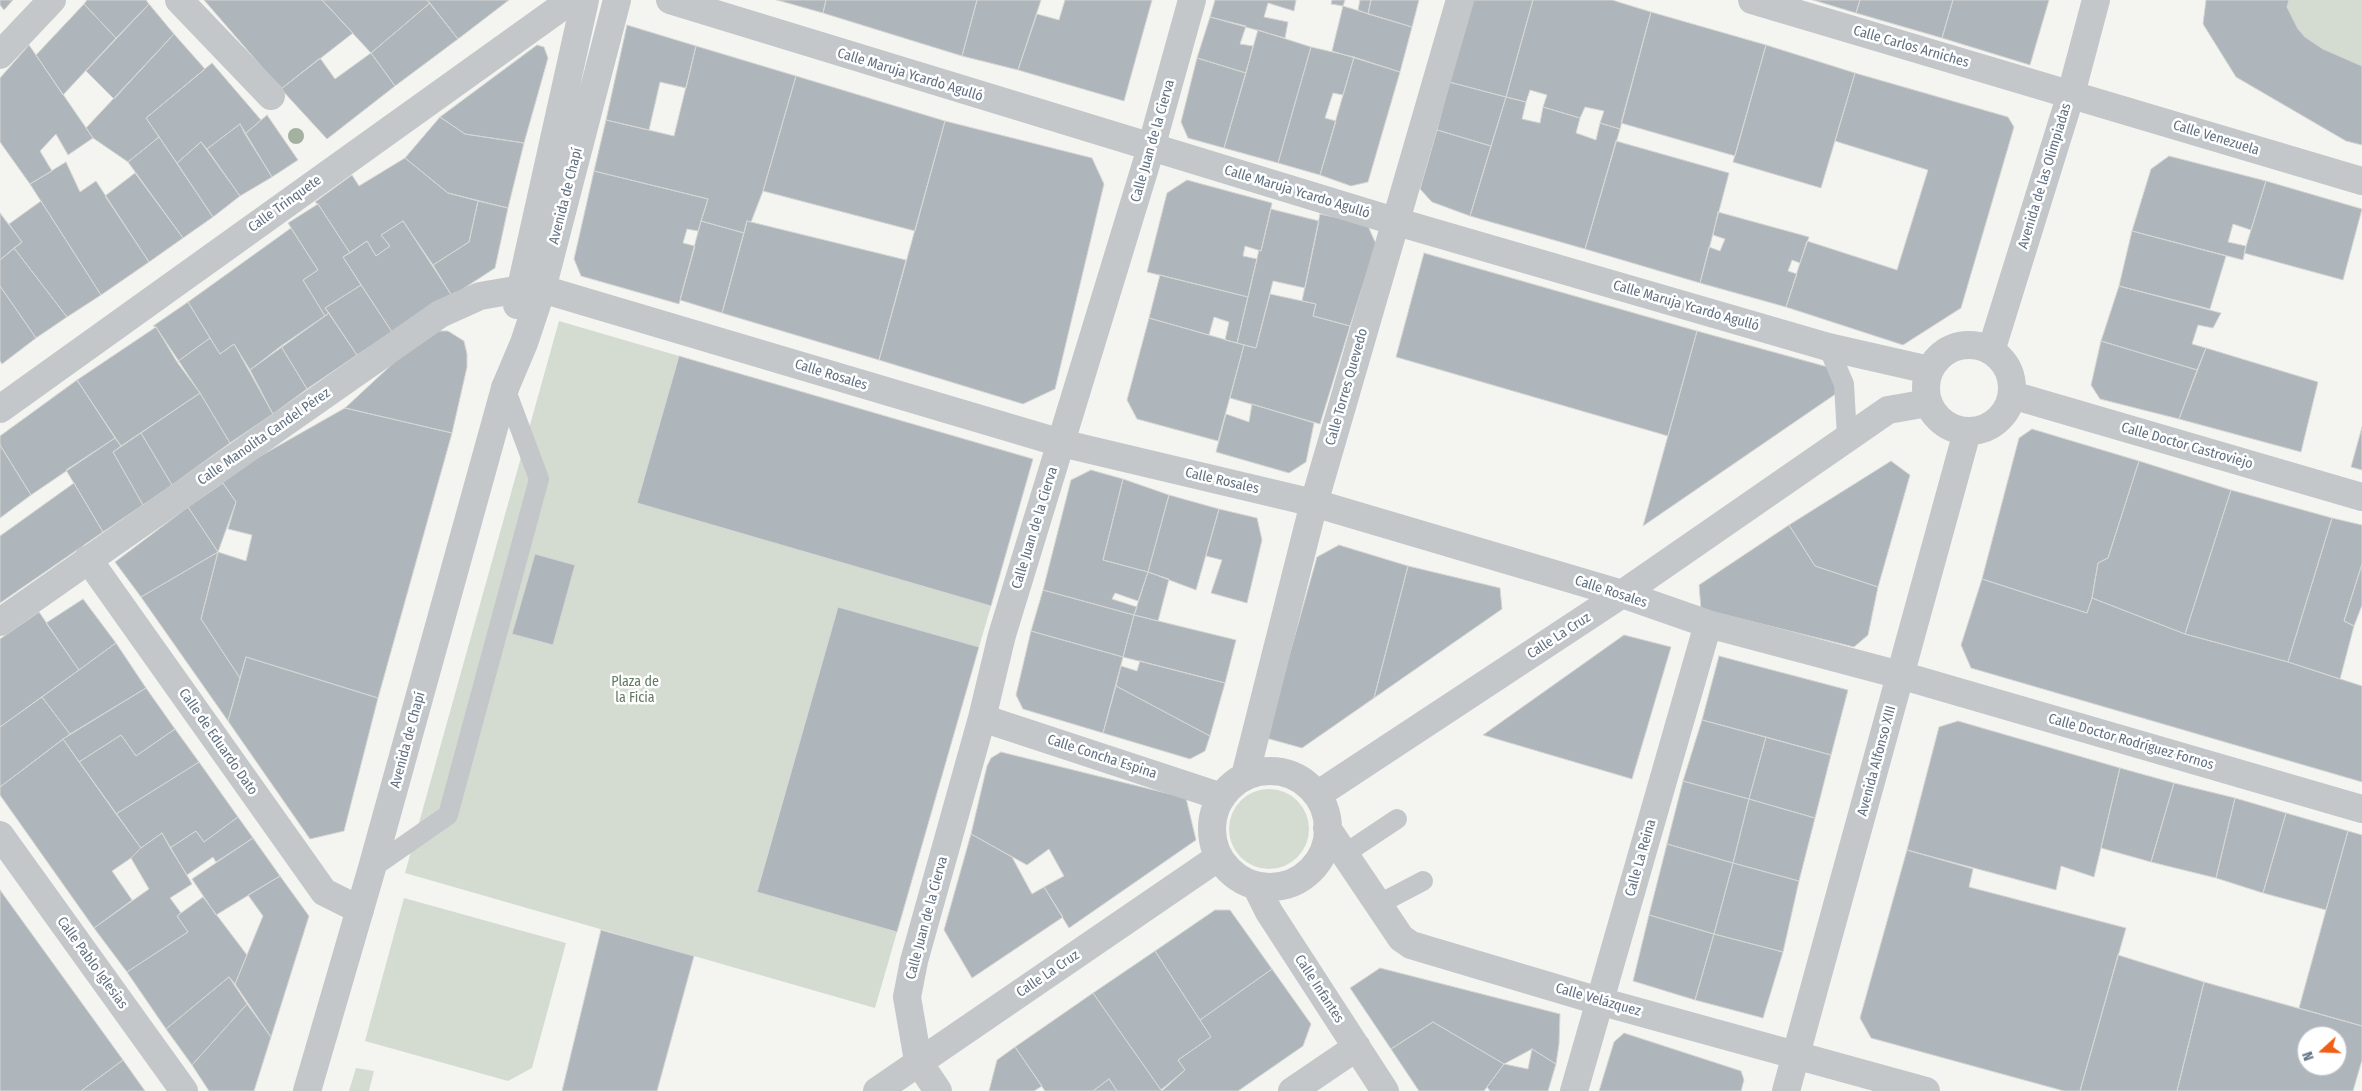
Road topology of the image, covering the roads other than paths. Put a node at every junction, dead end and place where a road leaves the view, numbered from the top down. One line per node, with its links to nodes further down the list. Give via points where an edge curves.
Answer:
1 (52, 0): 11 (street)
2 (178, 0): 13 (street)
3 (571, 0): 24 (street, Calle Trinquete)
4 (584, 0): 17 (street, Avenida de Chapí)
5 (617, 0): 17 (street, Avenida de Chapí)
6 (670, 0): 14 (street, Calle Maruja Ycardo Agulló)
7 (1192, 0): 14 (street, Calle Juan de la Cierva)
8 (1460, 0): 16 (street, Calle Torres Quevedo)
9 (1752, 0): 12 (street, Calle Carlos Arniches)
10 (2096, 0): 12 (street, Avenida de las Olimpiadas)
11 (0, 55)
12 (2071, 94): 15 (street, Calle Venezuela); 19 (street, Avenida de las Olimpiadas)
13 (271, 96)
14 (1152, 148): 16 (street, Calle Maruja Ycardo Agulló); 27 (street, Calle Juan de la Cierva)
15 (2362, 182)
16 (1394, 221): 18 (street, Calle Maruja Ycardo Agulló); 29 (street, Calle Torres Quevedo)
17 (531, 289): 21 (street, Avenida de Chapí, via 524,343); 27 (street, Calle Rosales); 30 (street, Calle Manolita Candel Pérez, via 480,296 440,314)
18 (1828, 347): 20 (street, Calle Maruja Ycardo Agulló); 26 (lane, via 1844,384)
19 (1991, 351): 20 (street, via 1978,345 1964,344 1950,349); 22 (street, via 2008,370)
20 (1929, 370): 23 (street, via 1925,384)
21 (505, 388): 45 (street, Avenida de Chapí); 45 (lane, via 539,479 448,814)
22 (2012, 395): 25 (street, via 2005,412 1991,426); 28 (street, Calle Doctor Castroviejo)
23 (1928, 403): 25 (street, via 1942,423); 26 (street, Calle La Cruz, via 1888,410)
24 (0, 409)
25 (1967, 432): 34 (street, Avenida Alfonso XIII)
26 (1847, 437): 31 (street, Calle La Cruz)
27 (1062, 443): 29 (street, Calle Rosales); 35 (street, Calle Juan de la Cierva, via 1002,635)
28 (2362, 497)
29 (1314, 503): 31 (street, Calle Rosales); 36 (street, Calle Torres Quevedo)
30 (88, 560): 32 (street, Calle Manolita Candel Pérez); 49 (street, Calle de Eduardo Dato, via 324,892)
31 (1622, 594): 33 (street, Calle Rosales); 37 (street, Calle La Cruz)
32 (0, 622)
33 (1708, 624): 34 (street, Calle Rosales); 50 (street, Calle La Reina)
34 (1900, 675): 39 (street, Calle Doctor Rodríguez Fornos); 52 (street, Avenida Alfonso XIII)
35 (982, 718): 38 (street, Calle Concha Espina); 53 (street, Calle Juan de la Cierva, via 914,961 907,997)
36 (1245, 776): 37 (street, via 1271,771 1284,773 1308,785); 38 (street)
37 (1317, 796): 41 (street, via 1326,816)
38 (1222, 797): 44 (street, via 1216,808 1212,833)
39 (2362, 809)
40 (1397, 820): 43 (lane)
41 (1327, 828): 43 (street, Calle Velázquez); 47 (street, via 1322,853 1306,874 1282,885)
42 (0, 835): 54 (street, Calle Pablo Iglesias)
43 (1346, 853): 48 (street, Calle Velázquez)
44 (1220, 858): 47 (street, via 1236,875); 53 (street, Calle La Cruz)
45 (372, 868): 49 (street, Avenida de Chapí)
46 (1423, 881): 48 (lane)
47 (1256, 886): 51 (street, Calle Infantes, via 1269,912)
48 (1379, 904): 50 (street, Calle Velázquez, via 1401,938 1411,945)
49 (360, 910): 55 (street, Avenida de Chapí)
50 (1600, 1001): 52 (street, Calle Velázquez); 60 (street, Calle La Reina)
51 (1357, 1047): 58 (street); 59 (street, Calle Infantes)
52 (1796, 1054): 61 (street, Avenida Alfonso XIII); 62 (street, Calle Velázquez)
53 (918, 1062): 56 (street, Calle La Cruz); 57 (street)
54 (184, 1091)
55 (307, 1091)
56 (876, 1091)
57 (938, 1091)
58 (1292, 1091)
59 (1385, 1091)
60 (1574, 1091)
61 (1786, 1091)
62 (1926, 1091)

